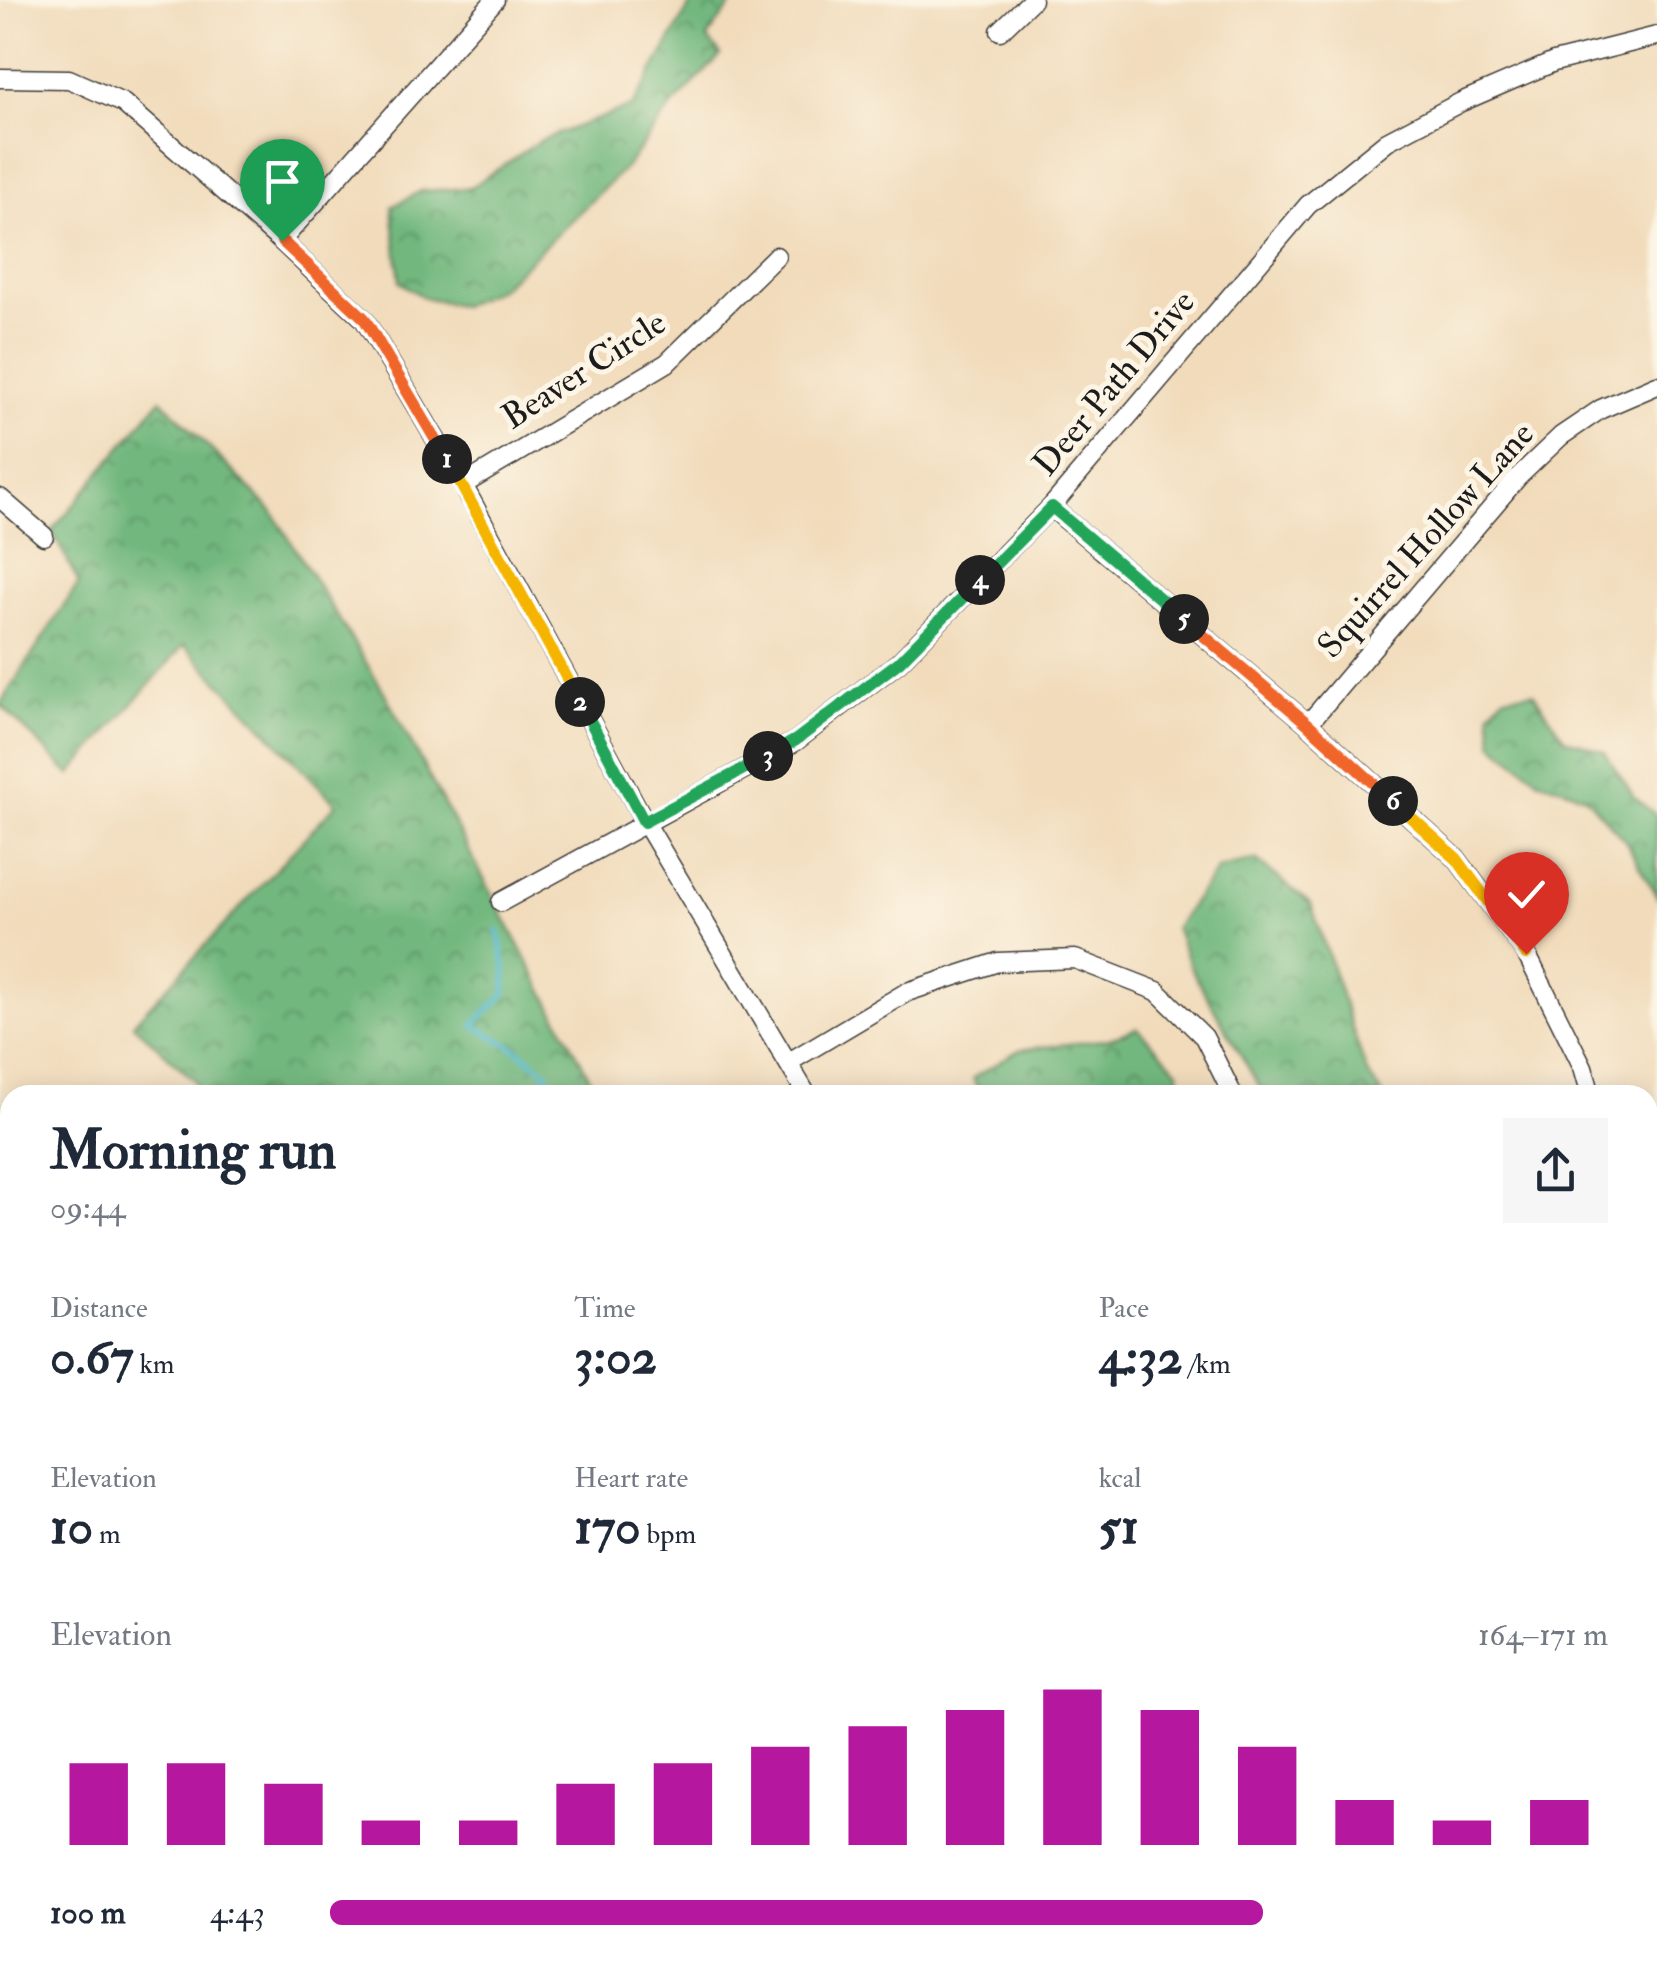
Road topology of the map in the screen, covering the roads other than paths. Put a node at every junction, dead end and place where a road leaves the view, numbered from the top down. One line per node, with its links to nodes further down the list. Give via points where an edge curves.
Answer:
1 (495, 0): 6 (street)
2 (1032, 0): 3 (street)
3 (1000, 31)
4 (1657, 36): 11 (street, Deer Path Drive, via 1554,62 1387,141 1308,205)
5 (0, 79): 6 (street, via 69,79 123,103)
6 (282, 241): 9 (street, via 364,318)
7 (776, 256): 9 (street, Beaver Circle, via 667,363)
8 (1657, 386): 13 (street, Squirrel Hollow Lane, via 1601,409 1518,477)
9 (463, 485): 14 (street)
10 (0, 498): 12 (street)
11 (1052, 507): 13 (street); 14 (street, Deer Path Drive, via 899,662 796,740)
12 (44, 536)
13 (1308, 724): 19 (street, via 1457,859 1526,954)
14 (644, 822): 15 (street, Deer Path Drive); 16 (street)
15 (501, 902)
16 (788, 1062): 17 (street); 18 (street, via 907,992 998,962 1075,960 1157,991 1204,1037)
17 (801, 1085)
18 (1228, 1085)
19 (1588, 1085)

